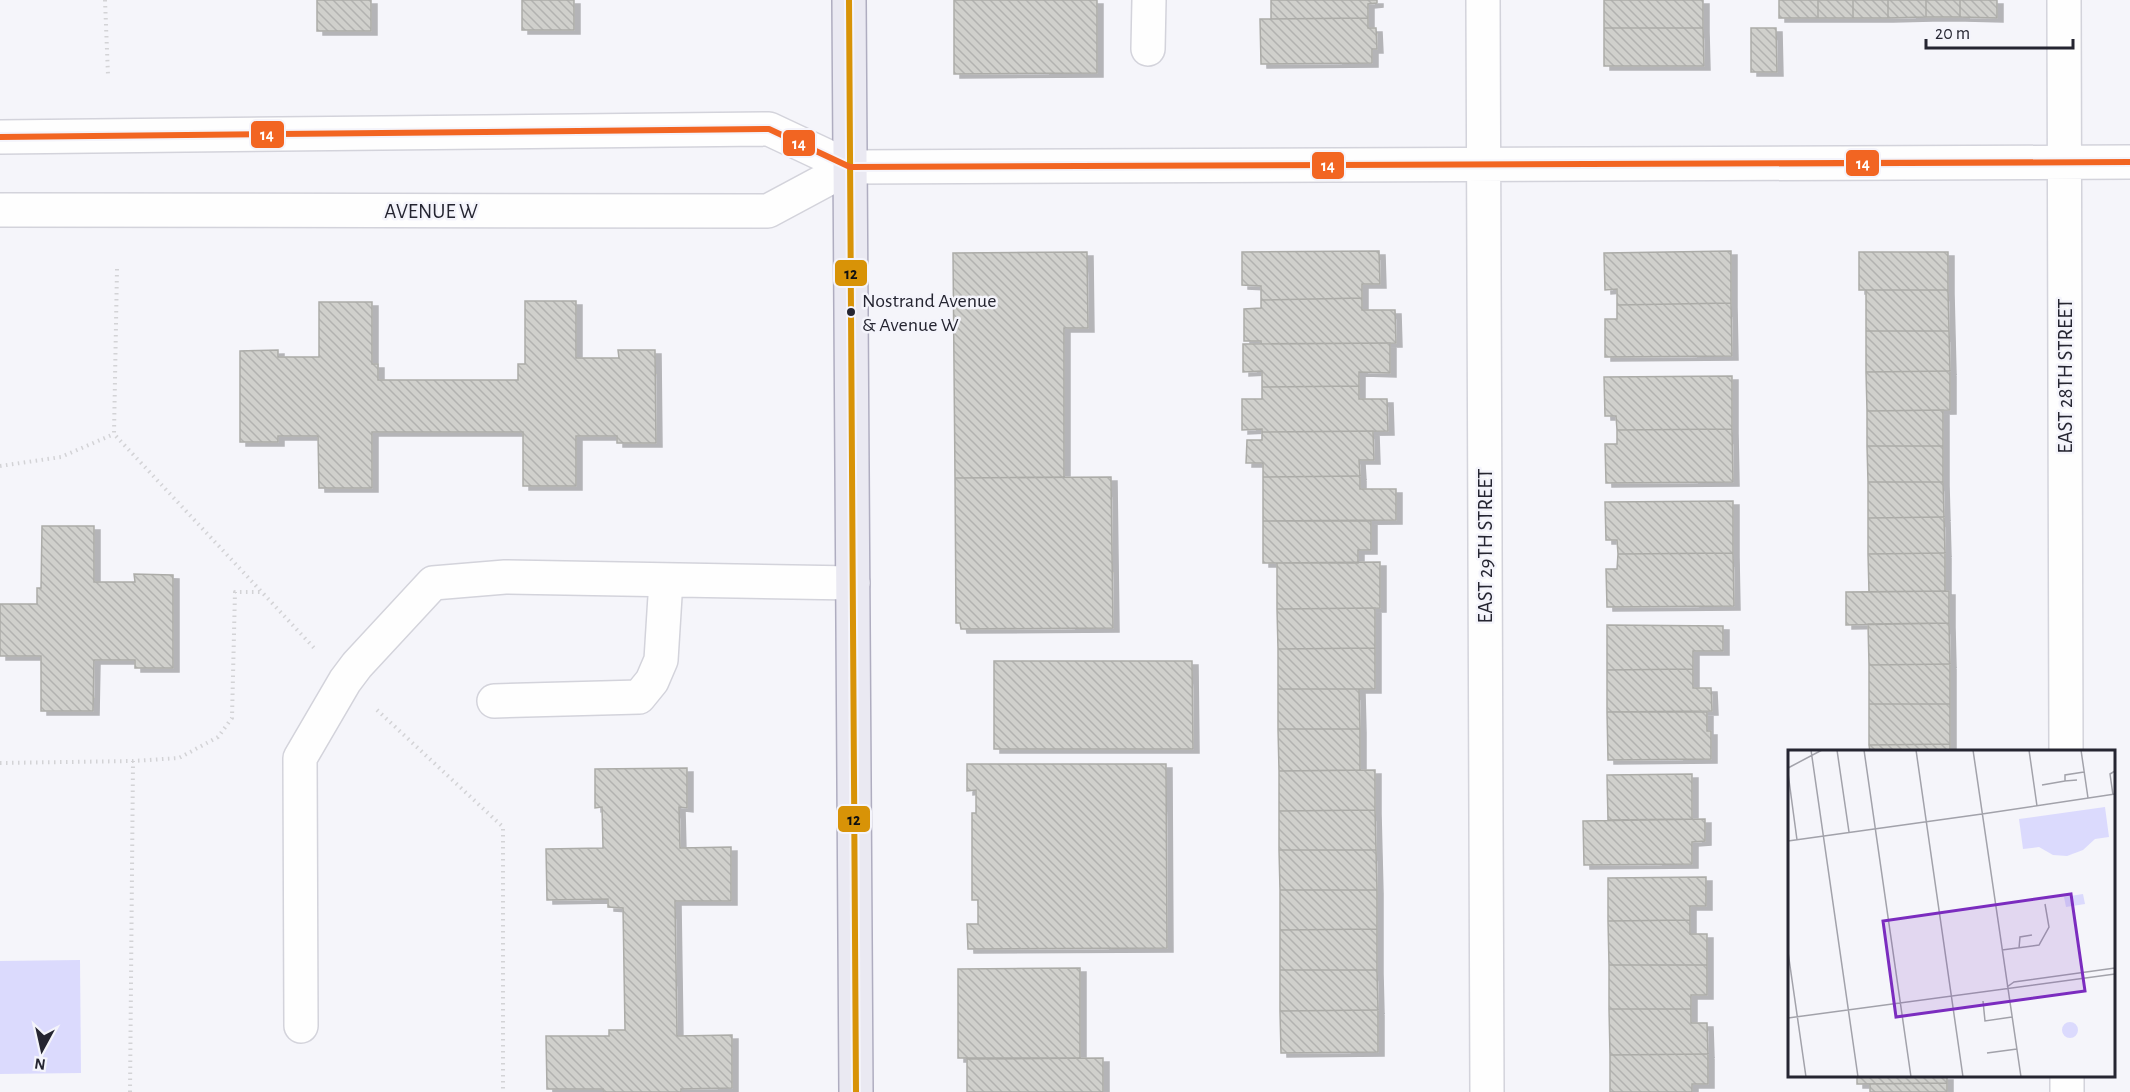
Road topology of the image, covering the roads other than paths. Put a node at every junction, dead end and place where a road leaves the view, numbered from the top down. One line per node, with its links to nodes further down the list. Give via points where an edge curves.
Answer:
1 (849, 0): 10 (main road)
2 (1149, 0): 5 (street)
3 (1483, 0): 9 (street, EAST 29TH STREET)
4 (2064, 0): 7 (street, EAST 28TH STREET)
5 (1148, 49)
6 (0, 137): 10 (street, AVENUE W, via 769,129)
7 (2064, 162): 8 (street, AVENUE W); 9 (street, AVENUE W); 15 (street, EAST 28TH STREET)
8 (2130, 162)
9 (1484, 165): 10 (street, AVENUE W); 18 (street, EAST 29TH STREET)
10 (850, 167): 11 (street, AVENUE W, via 768,212); 13 (main road)
11 (0, 210)
12 (666, 580): 13 (street); 14 (street, via 661,660 639,697); 16 (street, via 505,577 433,583 357,665 300,758)
13 (853, 583): 17 (main road)
14 (494, 701)
15 (2066, 750)
16 (301, 1026)
17 (856, 1092)
18 (1487, 1092)

